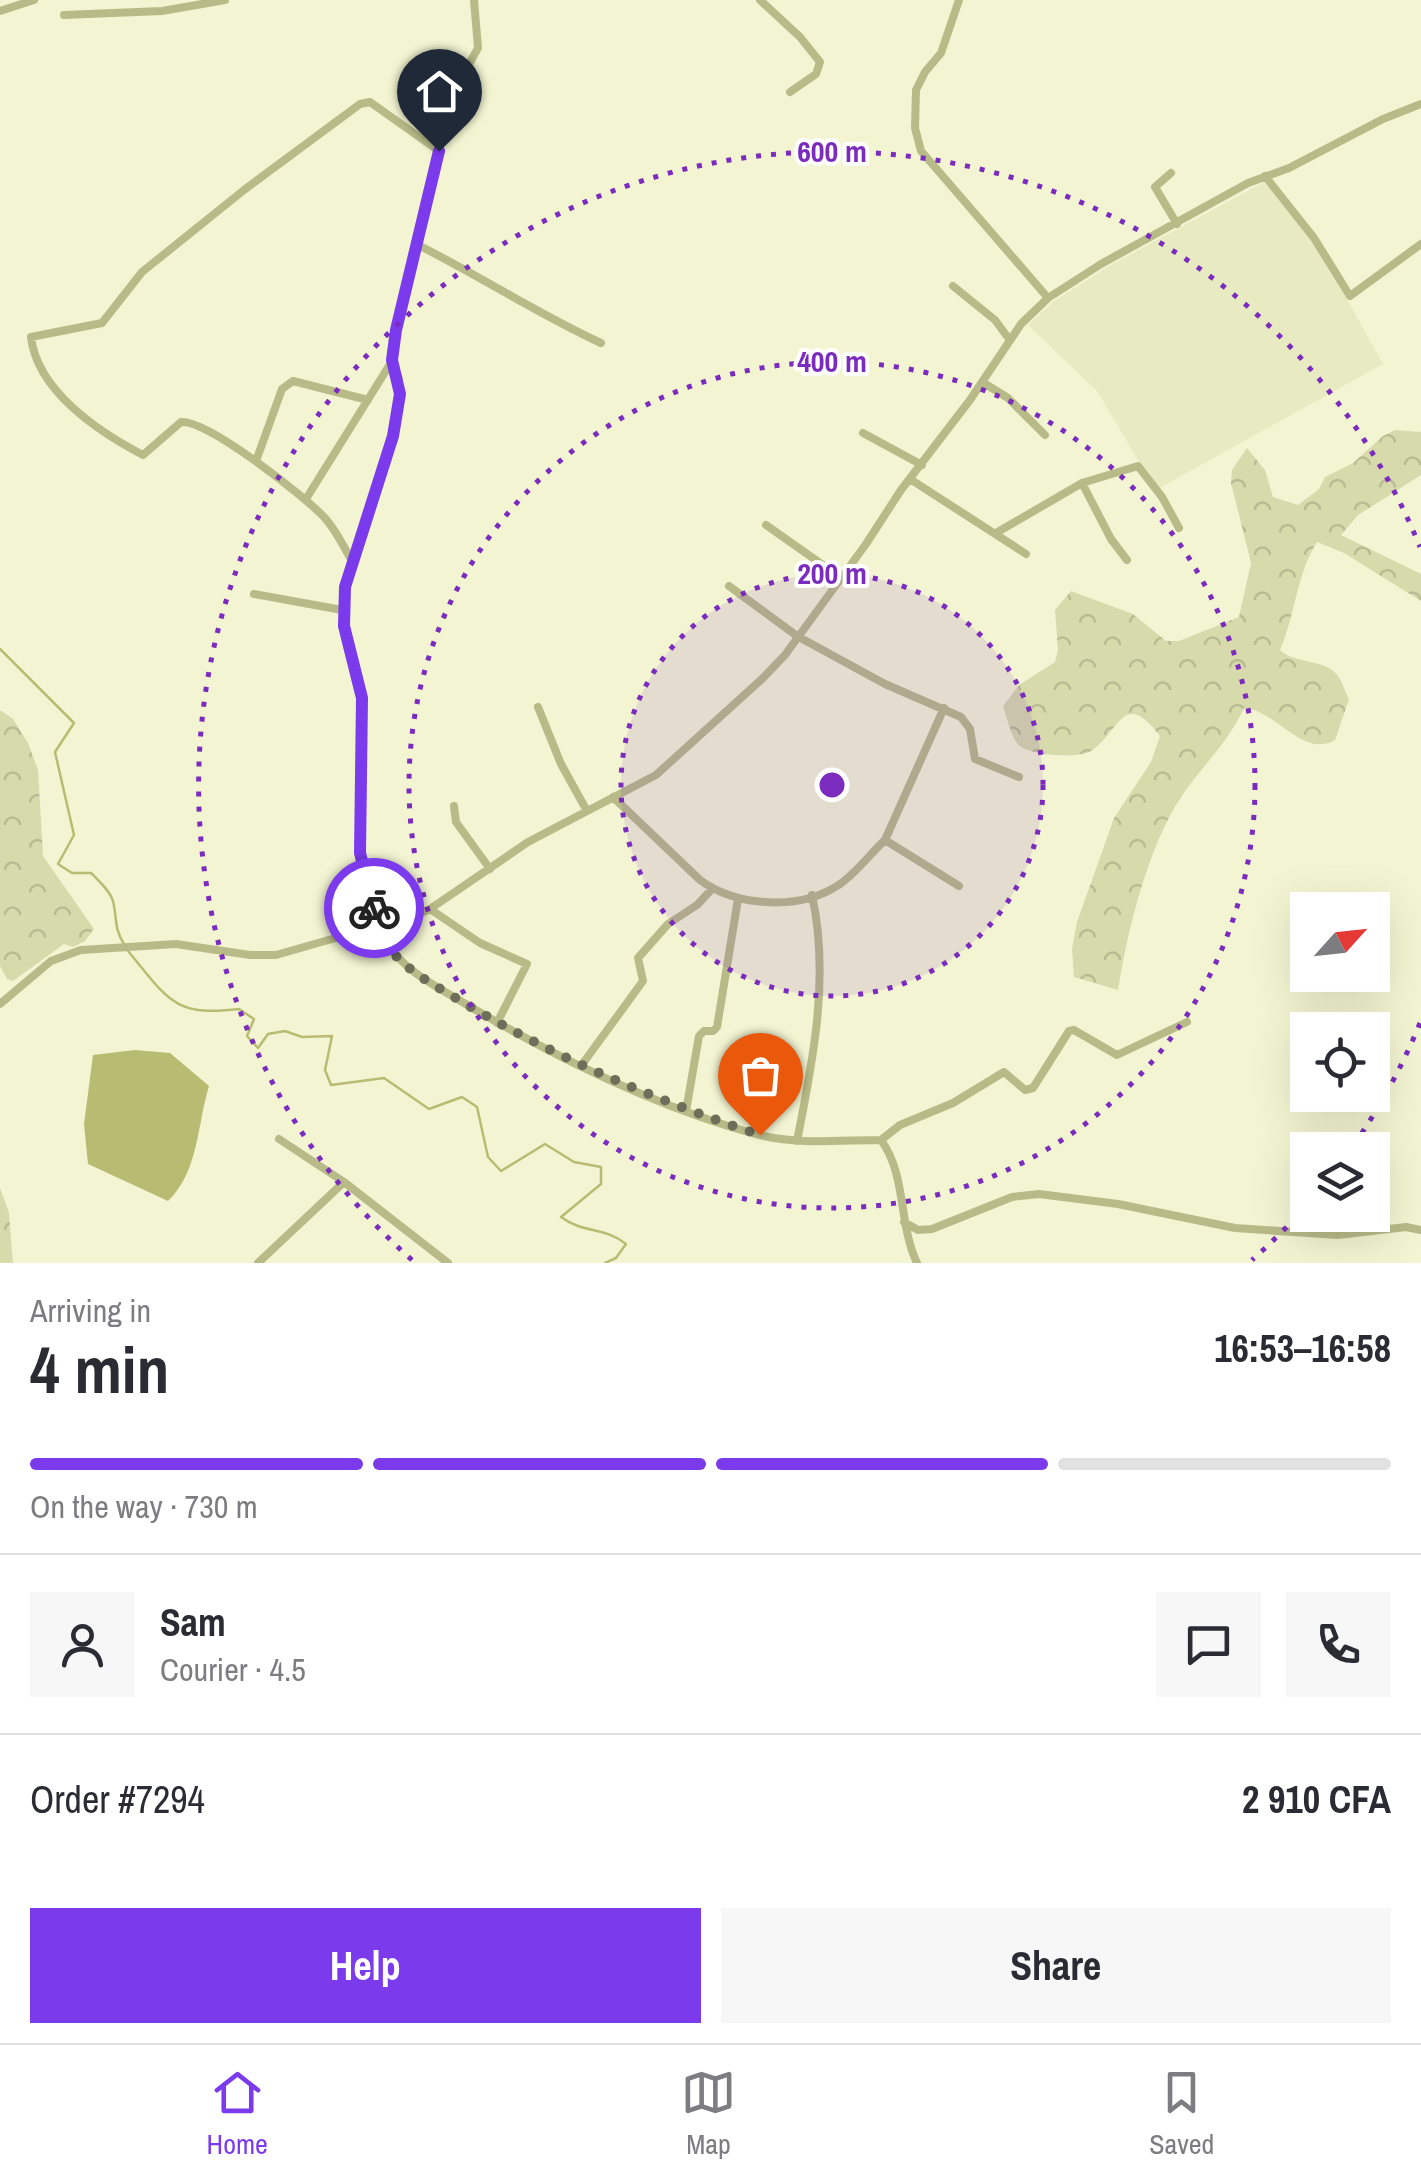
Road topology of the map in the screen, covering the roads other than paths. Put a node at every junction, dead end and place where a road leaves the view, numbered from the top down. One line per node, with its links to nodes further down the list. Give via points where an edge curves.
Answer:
1 (34, 0): 7 (street)
2 (155, 0): 8 (street)
3 (225, 0): 8 (street)
4 (474, 0): 12 (street, via 478,48 451,96)
5 (760, 0): 10 (street, via 820,62 816,74)
6 (959, 0): 19 (street, via 942,53 913,101 921,151)
7 (0, 11)
8 (162, 11): 9 (street)
9 (64, 15)
10 (790, 92)
11 (1421, 104): 14 (street)
12 (439, 151): 17 (street); 27 (street, via 370,102 360,104 142,272 102,323 31,337 36,360 60,396 137,452 148,454 188,421)
13 (1172, 173): 15 (street, via 1155,187)
14 (1264, 176): 15 (street); 16 (street, via 1350,296)
15 (1176, 224): 19 (street)
16 (1421, 244)
17 (418, 245): 21 (street); 22 (street)
18 (952, 286): 20 (street)
19 (1048, 298): 20 (street)
20 (1010, 339): 23 (street)
21 (601, 343)
22 (392, 360): 24 (street); 37 (street, via 399,408)
23 (982, 382): 26 (street); 28 (street)
24 (368, 400): 27 (street, via 287,383); 31 (street)
25 (862, 433): 28 (street)
26 (1045, 435)
27 (256, 460): 31 (street)
28 (922, 465): 29 (street)
29 (910, 479): 34 (street); 38 (street)
30 (1082, 483): 33 (street, via 1138,466); 34 (street); 36 (street)
31 (306, 500): 37 (street)
32 (766, 525): 38 (street)
33 (1179, 528)
34 (996, 533): 35 (street)
35 (1026, 554)
36 (1128, 560)
37 (353, 563): 41 (street)
38 (840, 577): 42 (street)
39 (729, 586): 42 (street)
40 (254, 594): 41 (street)
41 (342, 610): 56 (street, via 362,698 360,853)
42 (797, 636): 44 (street); 46 (street, via 773,668 664,769)
43 (538, 707): 48 (street)
44 (944, 708): 45 (street, via 967,722 975,759); 49 (street)
45 (1019, 777)
46 (613, 797): 48 (street); 52 (street)
47 (454, 806): 50 (street, via 456,822)
48 (586, 810): 50 (street)
49 (885, 840): 51 (street); 53 (street, via 845,880)
50 (490, 869): 55 (street)
51 (959, 886)
52 (712, 889): 54 (street); 60 (street, via 638,958 643,981)
53 (812, 895): 54 (street, via 762,903); 64 (street, via 818,1014)
54 (738, 899): 61 (street, via 717,1027 699,1036)
55 (430, 909): 56 (street); 59 (street, via 526,964)
56 (381, 928): 57 (street, via 263,956 176,944 81,950 52,961); 59 (street, via 405,964)
57 (0, 1004)
58 (1187, 1022): 63 (street, via 1117,1055 1069,1031 1033,1088 1024,1090 1000,1074)
59 (497, 1023): 60 (street)
60 (581, 1066): 61 (street)
61 (686, 1111): 64 (street)
62 (278, 1139): 65 (street)
63 (882, 1140): 64 (street); 66 (street, via 898,1172)
64 (797, 1141)
65 (344, 1182): 68 (street); 69 (street)
66 (904, 1222): 67 (street, via 932,1229 1012,1197 1039,1194 1235,1228 1338,1236); 70 (street)
67 (1421, 1230)
68 (258, 1263)
69 (448, 1263)
70 (917, 1263)

